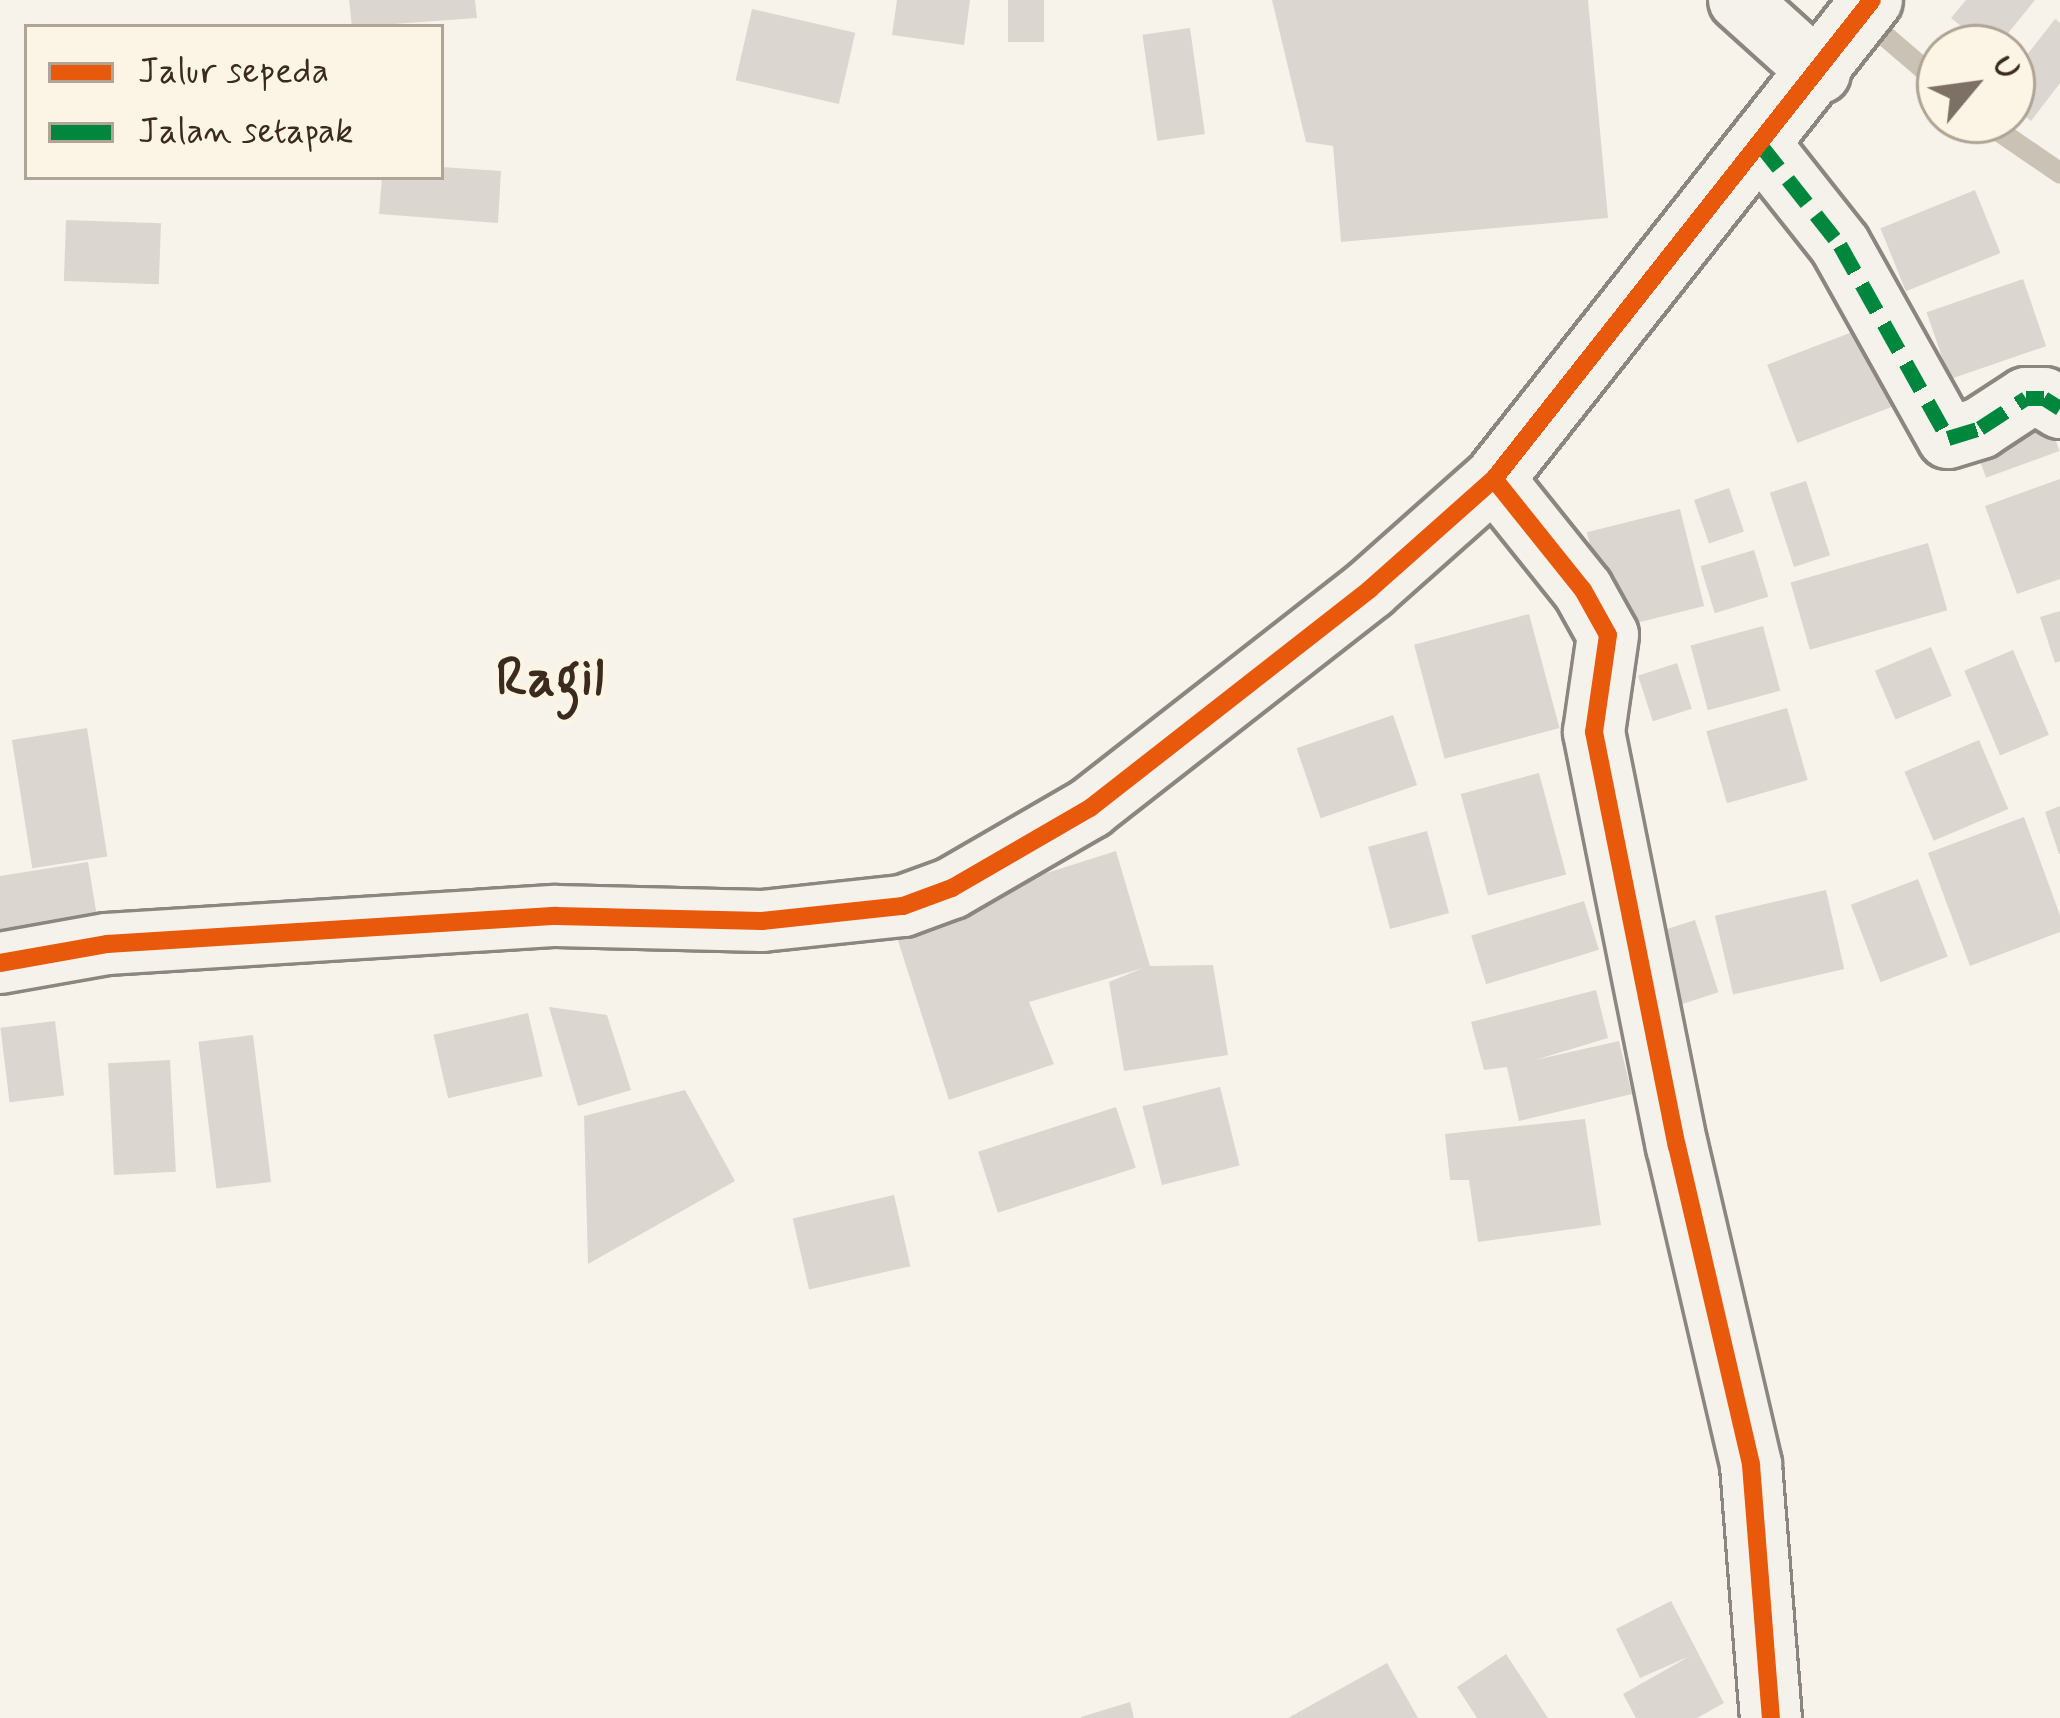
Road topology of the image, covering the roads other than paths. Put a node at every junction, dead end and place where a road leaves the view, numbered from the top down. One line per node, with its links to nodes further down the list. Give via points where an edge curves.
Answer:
1 (1739, 0): 3 (street)
2 (1872, 0): 3 (street)
3 (1826, 62): 4 (street)
4 (1760, 145): 5 (street, via 1840,245 1948,437 1980,428 2026,398); 6 (street)
5 (2060, 408)
6 (1494, 479): 7 (street, via 1370,589 1090,808 952,888 903,906 762,921 556,916 130,943); 8 (street, via 1583,590 1608,635 1594,732 1751,1466)
7 (0, 963)
8 (1771, 1718)

